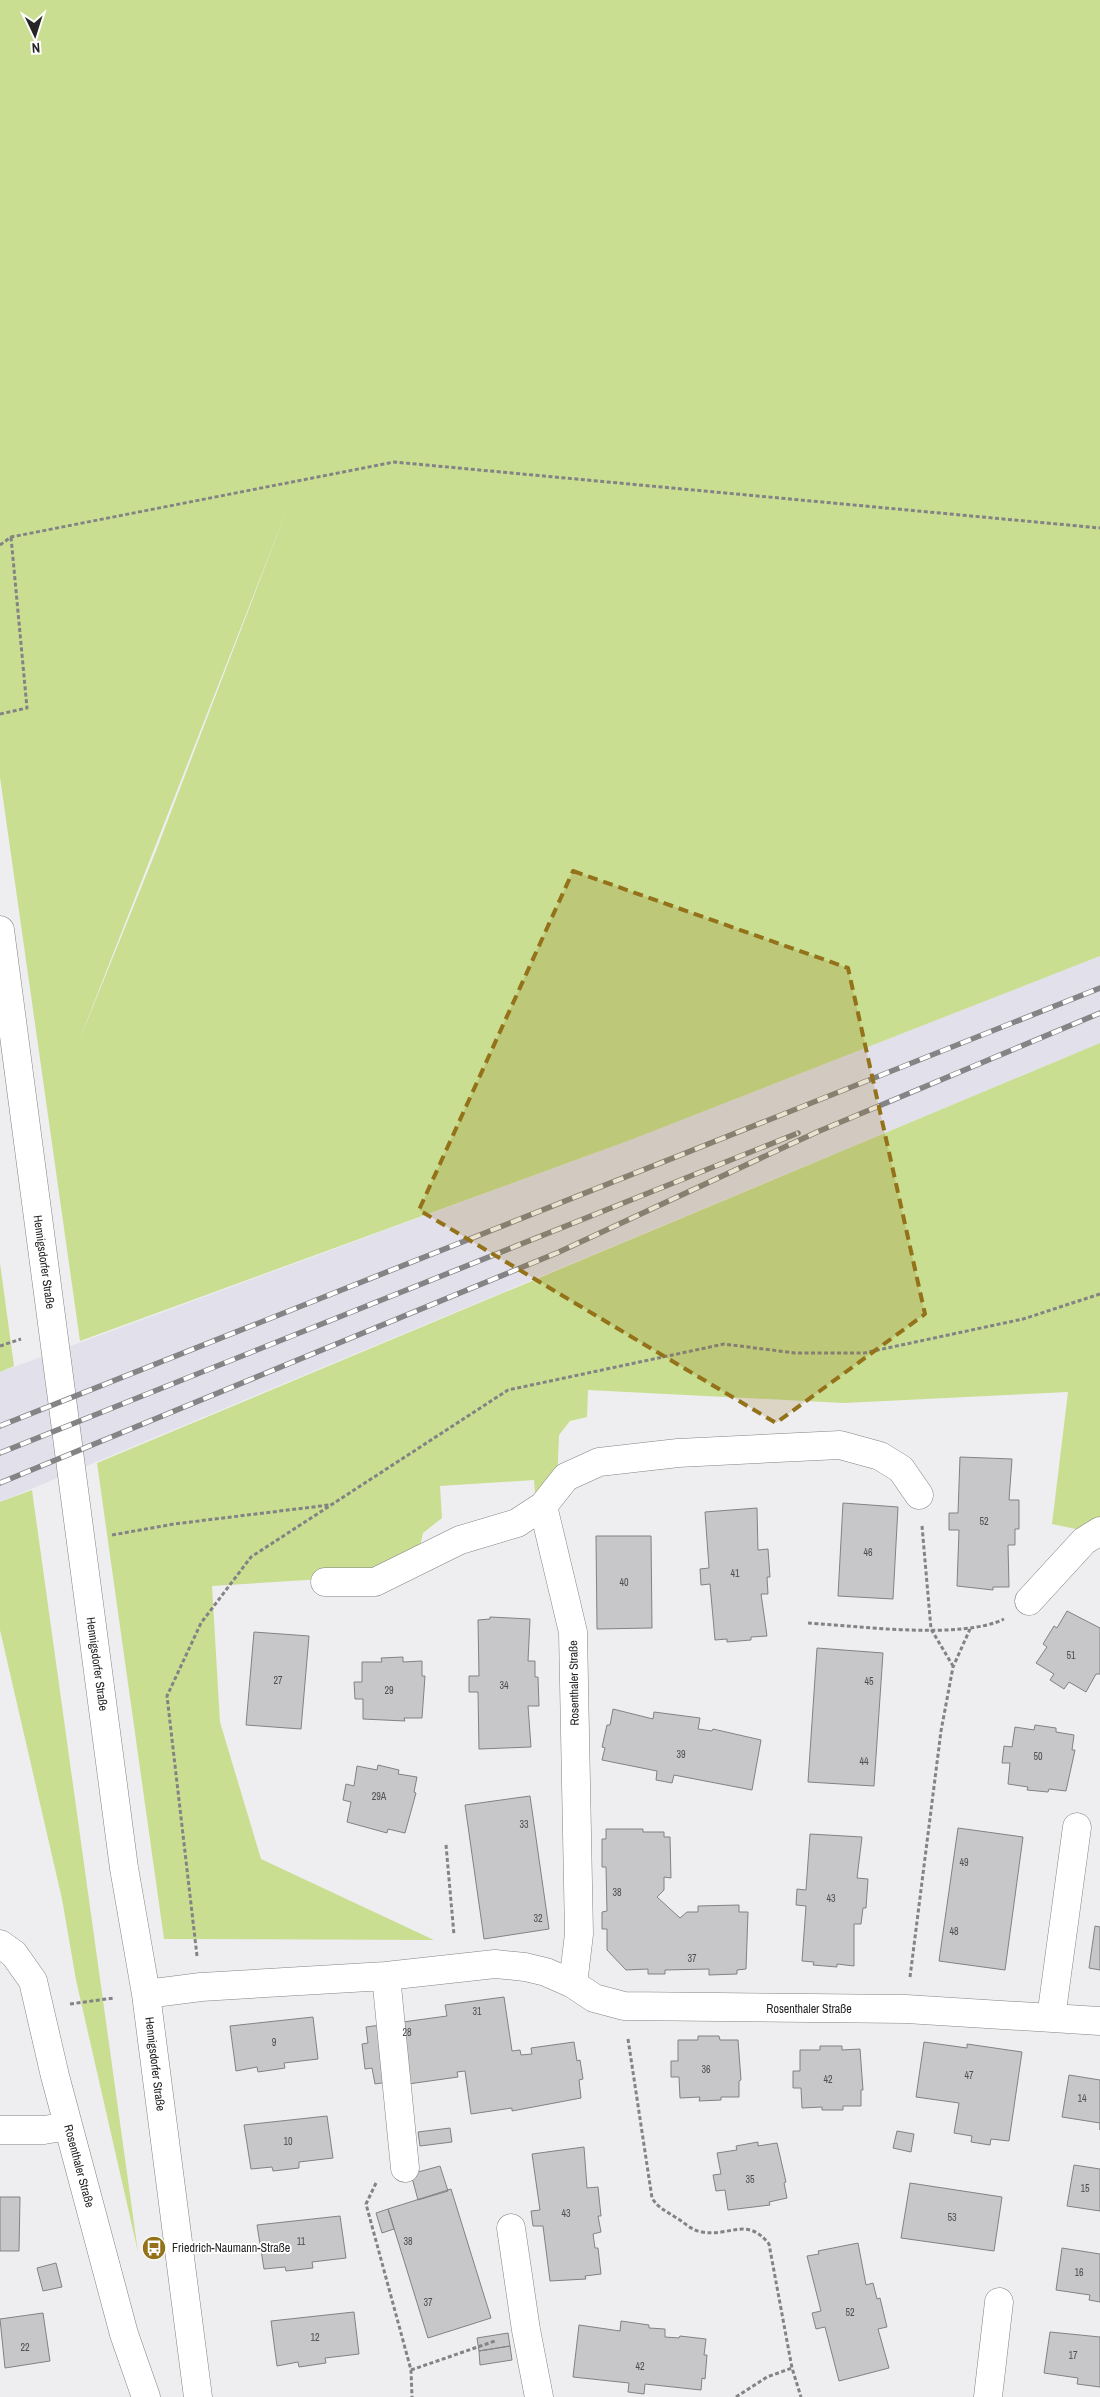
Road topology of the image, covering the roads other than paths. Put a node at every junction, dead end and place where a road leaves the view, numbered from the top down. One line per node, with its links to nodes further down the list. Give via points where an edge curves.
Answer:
1 (0, 930): 11 (street, Hennigsdorfer Straße, via 124,1868)
2 (919, 1494): 3 (street, via 901,1469 880,1456 840,1445 678,1453 599,1462 566,1477)
3 (543, 1506): 5 (street, via 518,1523 460,1540 375,1582); 10 (street, Rosenthaler Straße, via 573,1632 579,1934)
4 (1100, 1531): 6 (street, via 1084,1541)
5 (325, 1582)
6 (1029, 1601)
7 (1077, 1827): 12 (street)
8 (0, 1944): 14 (street, Rosenthaler Straße, via 14,1954 33,1981)
9 (386, 1976): 10 (street, Rosenthaler Straße, via 495,1964 546,1972); 11 (street, Rosenthaler Straße, via 201,1987); 16 (street)
10 (573, 1984): 12 (street, Rosenthaler Straße, via 594,1998 624,2006 906,2009)
11 (146, 1994): 20 (street, Hennigsdorfer Straße)
12 (1051, 2018): 13 (street, Rosenthaler Straße)
13 (1100, 2021)
14 (68, 2126): 15 (street, via 44,2130); 19 (street, Rosenthaler Straße, via 124,2334)
15 (0, 2130)
16 (404, 2168)
17 (511, 2228): 21 (street)
18 (999, 2302): 22 (street)
19 (146, 2397)
20 (198, 2397)
21 (539, 2397)
22 (988, 2397)

